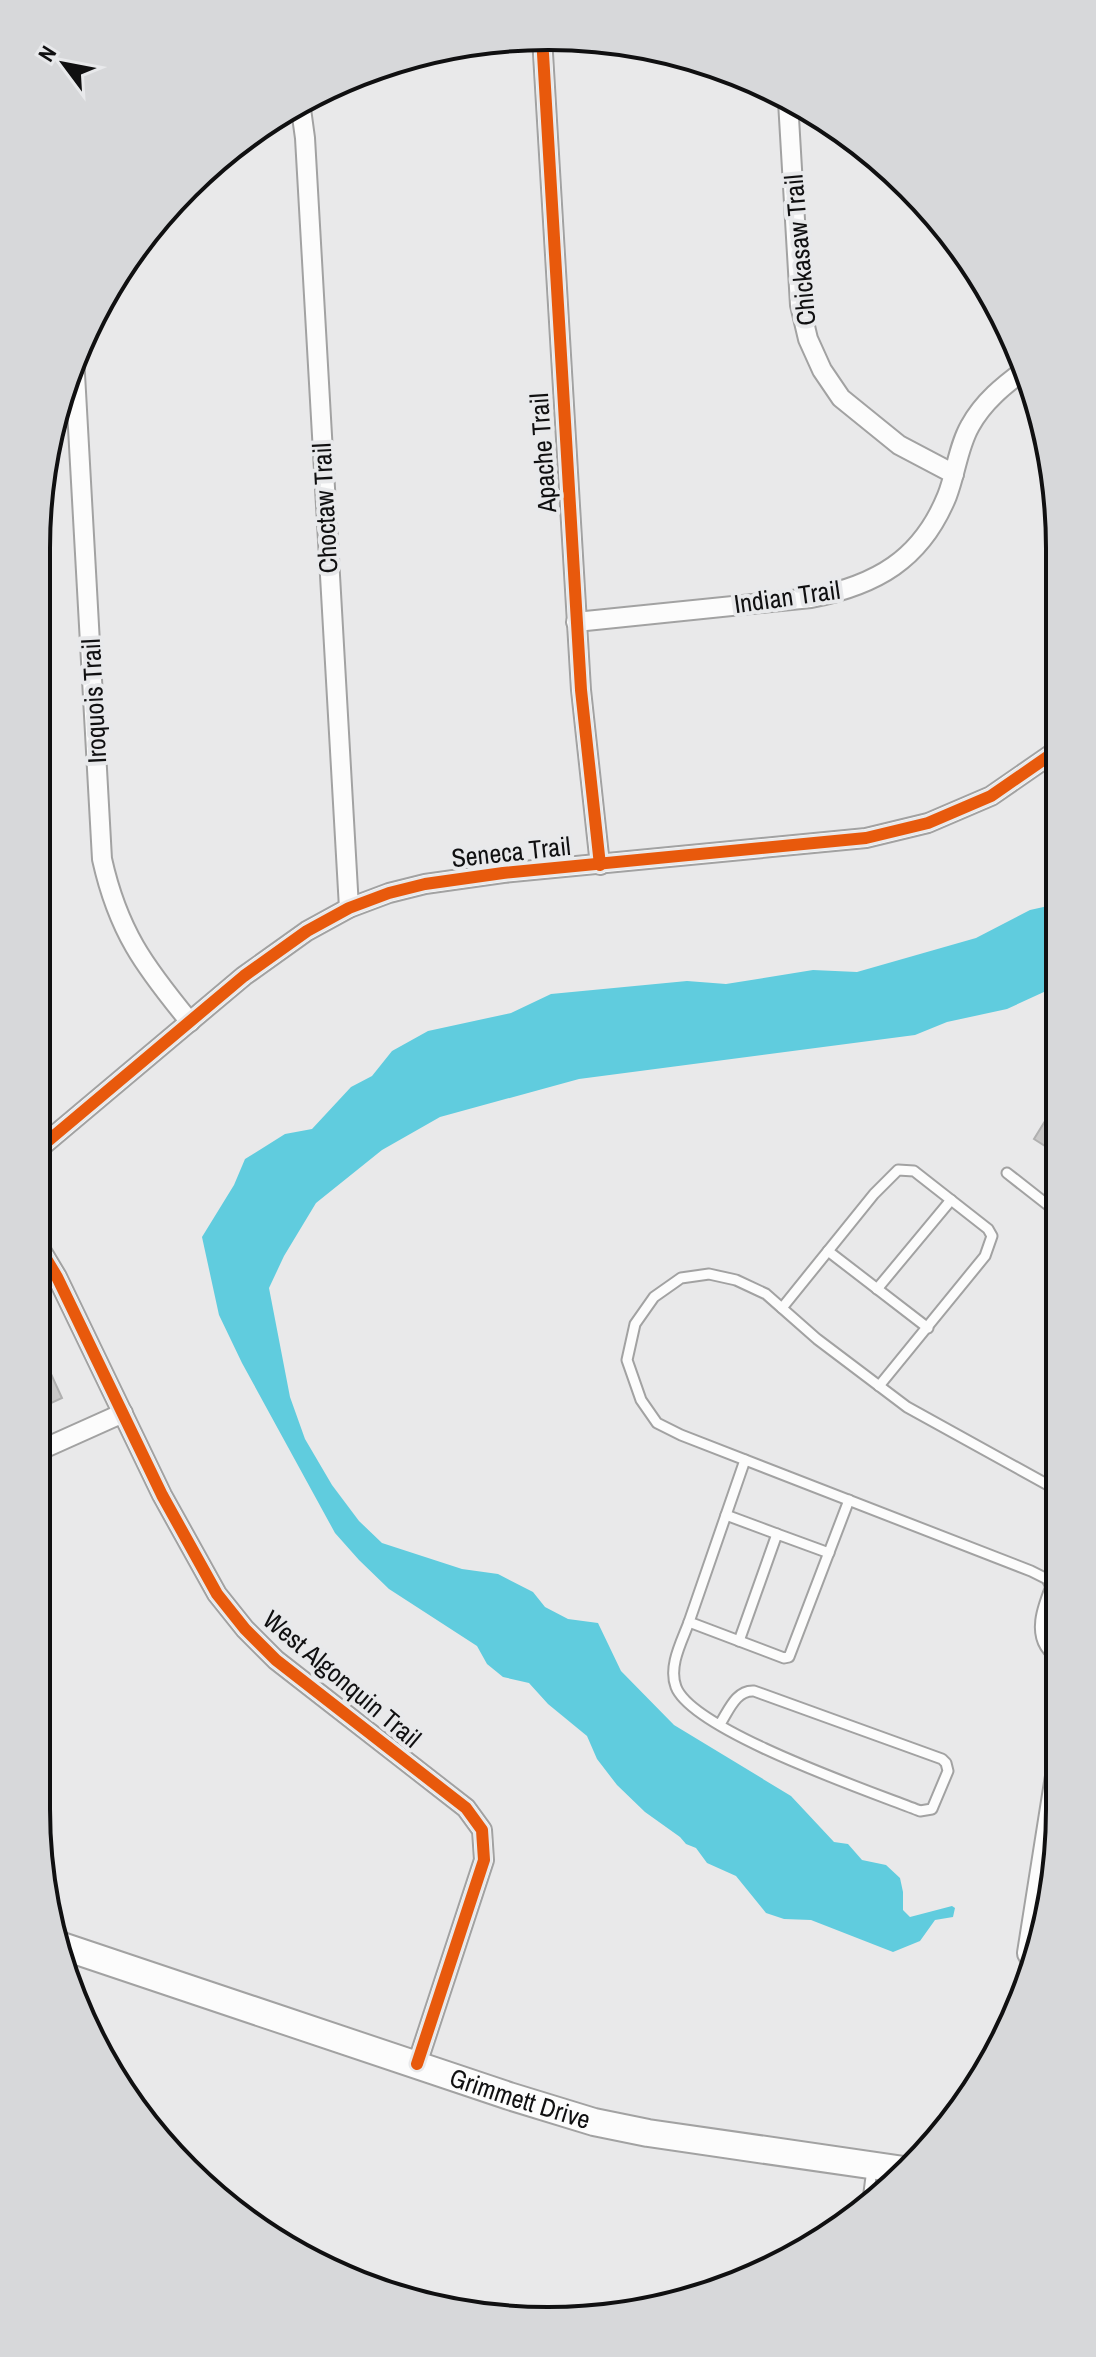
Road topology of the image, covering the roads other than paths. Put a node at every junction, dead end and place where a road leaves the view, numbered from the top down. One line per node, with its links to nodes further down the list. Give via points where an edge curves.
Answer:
1 (543, 50): 7 (street, Apache Trail)
2 (789, 112): 6 (street, Chickasaw Trail, via 800,305 822,370 841,398 899,445)
3 (302, 115): 10 (street, Choctaw Trail)
4 (1016, 377): 6 (street, Indian Trail, via 986,402 970,426)
5 (76, 389): 11 (street, Iroquois Trail, via 102,859 110,895 133,946)
6 (954, 474): 7 (street, Indian Trail, via 937,515 908,555 860,586 811,598)
7 (576, 622): 9 (street, Apache Trail)
8 (1046, 758): 9 (street, Seneca Trail, via 991,796 928,823 866,838)
9 (600, 865): 10 (street, Seneca Trail, via 425,884)
10 (349, 908): 11 (street, Seneca Trail, via 244,976)
11 (190, 1022): 12 (street, Seneca Trail)
12 (50, 1139)
13 (1007, 1173): 15 (lane)
14 (951, 1200): 16 (lane, via 914,1171 898,1170); 18 (lane); 20 (lane, via 992,1236 985,1256)
15 (1046, 1204)
16 (828, 1251): 18 (lane); 19 (lane)
17 (50, 1265): 22 (street, West Algonquin Trail)
18 (877, 1289): 20 (lane)
19 (782, 1308): 21 (lane); 24 (lane, via 736,1280 709,1274 681,1278 654,1297 635,1324 627,1360 641,1400 657,1423)
20 (928, 1328): 21 (lane)
21 (879, 1386): 25 (lane)
22 (123, 1413): 23 (street); 37 (street, West Algonquin Trail, via 194,1556 245,1629 276,1660 466,1808 482,1830 484,1860)
23 (50, 1446)
24 (745, 1460): 26 (lane); 27 (lane)
25 (1046, 1484)
26 (849, 1500): 29 (lane); 30 (lane)
27 (726, 1515): 28 (lane); 32 (lane)
28 (777, 1534): 29 (lane); 34 (lane)
29 (829, 1553): 34 (lane, via 789,1657)
30 (1046, 1578)
31 (1046, 1620): 33 (street)
32 (689, 1622): 34 (lane); 35 (lane, via 674,1663 675,1683 690,1706)
33 (1046, 1639)
34 (739, 1641)
35 (720, 1724): 35 (lane, via 780,1757 920,1811 932,1809 948,1771 942,1759 748,1690 739,1694)
36 (70, 1949): 37 (main road, Grimmett Drive)
37 (417, 2064): 38 (main road, Grimmett Drive, via 594,2122)
38 (872, 2166): 39 (main road, Grimmett Drive); 40 (lane)
39 (892, 2168)
40 (869, 2189)

